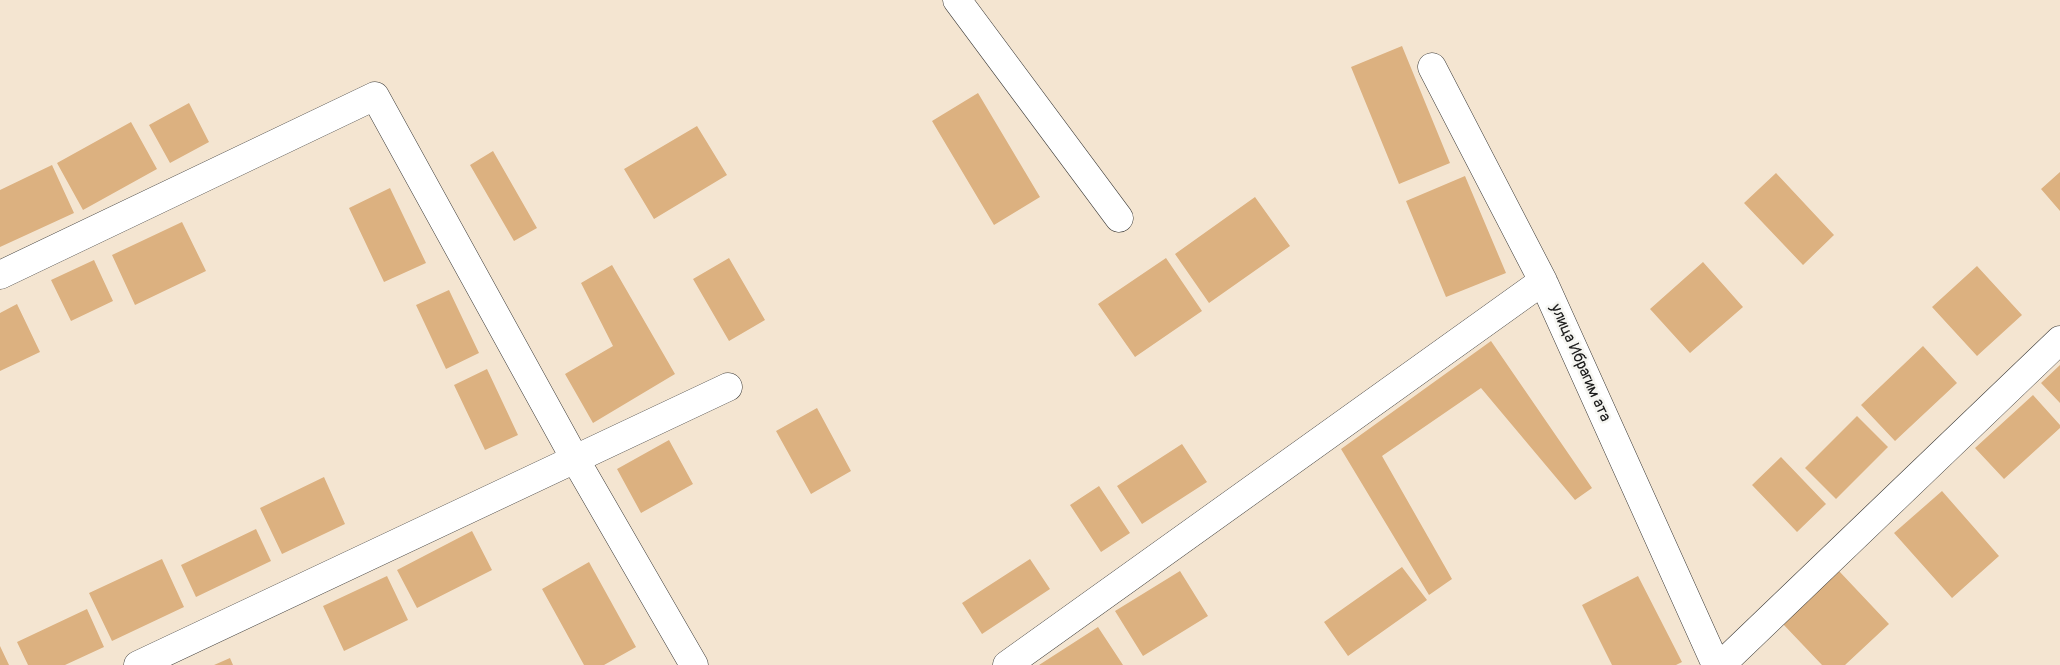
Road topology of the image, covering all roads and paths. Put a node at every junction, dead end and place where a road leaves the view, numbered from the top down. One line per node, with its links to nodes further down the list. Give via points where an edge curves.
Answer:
1 (956, 0): 3 (street)
2 (1432, 67): 5 (street, улица Ибрагим ата)
3 (1119, 218)
4 (0, 275): 8 (street, via 375,96)
5 (1543, 281): 11 (street); 12 (street, улица Ибрагим ата)
6 (2060, 340): 13 (street)
7 (728, 387): 8 (street)
8 (574, 459): 9 (street); 10 (street)
9 (138, 665)
10 (694, 665)
11 (1007, 665)
12 (1716, 665)
13 (1721, 665)

